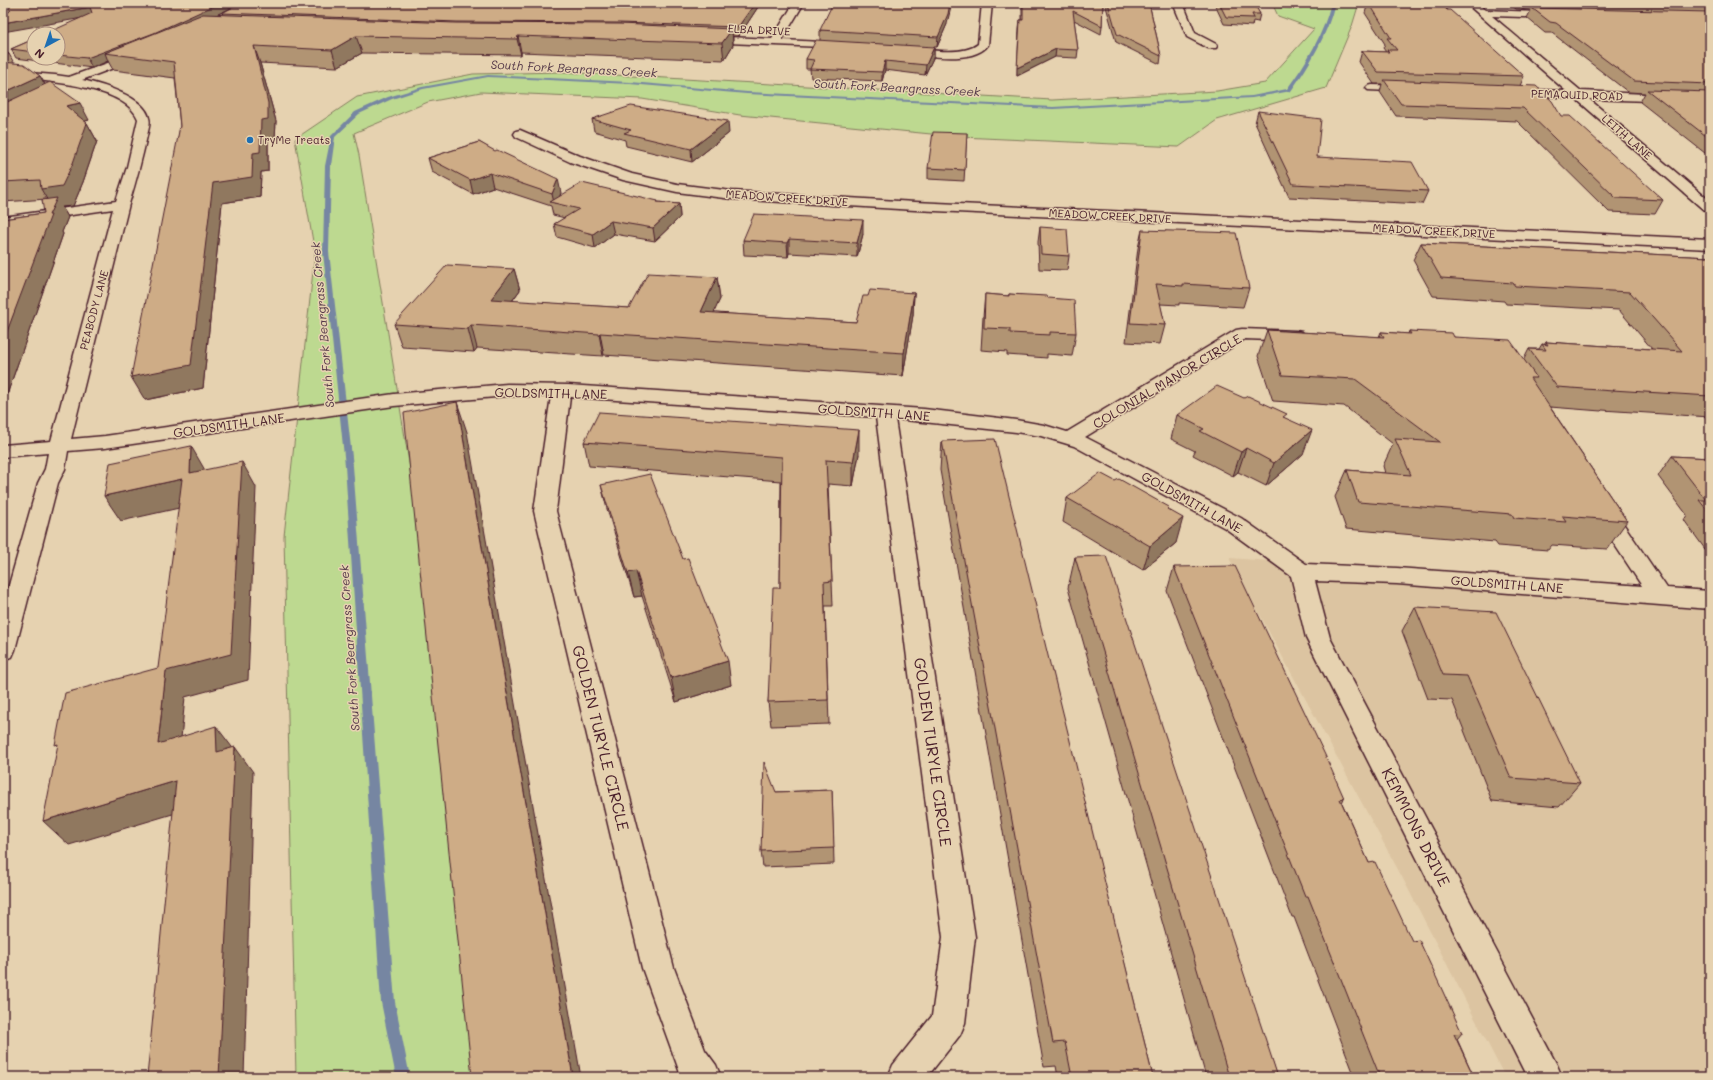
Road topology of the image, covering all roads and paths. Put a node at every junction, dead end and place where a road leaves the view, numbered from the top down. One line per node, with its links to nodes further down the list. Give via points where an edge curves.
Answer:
1 (799, 3): 10 (street)
2 (987, 3): 13 (street, via 983,45 974,52)
3 (1178, 3): 11 (street, via 1191,35)
4 (1471, 3): 5 (street, LEITH LANE)
5 (1483, 13): 7 (street); 20 (street, LEITH LANE)
6 (3, 14): 8 (street, via 9,18)
7 (1571, 16)
8 (3, 23)
9 (691, 39): 10 (street, ELBA DRIVE)
10 (776, 42): 12 (street, ELBA DRIVE)
11 (1212, 46)
12 (852, 47)
13 (890, 49)
14 (146, 52): 16 (street)
15 (3, 74): 16 (street, PEABODY LANE, via 34,76)
16 (68, 86): 23 (street, PEABODY LANE, via 87,84 117,95 135,105 144,119 134,167)
17 (1372, 88): 18 (street)
18 (1420, 89)
19 (1499, 92): 20 (street, PEMAQUID ROAD)
20 (1578, 95): 21 (street, PEMAQUID ROAD); 24 (street, LEITH LANE)
21 (1710, 100)
22 (520, 134): 26 (street, MEADOW CREEK DRIVE, via 575,159 628,177 677,188 732,195)
23 (122, 204): 25 (street); 31 (street, PEABODY LANE)
24 (1710, 208)
25 (3, 221)
26 (1710, 244)
27 (1313, 337): 30 (street, COLONIAL MANOR CIRCLE, via 1242,334)
28 (561, 390): 29 (street, GOLDSMITH LANE); 31 (street, GOLDSMITH LANE, via 507,390 394,400 105,442); 38 (street, GOLDEN TURYLE CIRCLE, via 545,512 658,968 692,1061)
29 (886, 413): 30 (street, GOLDSMITH LANE, via 1016,426); 39 (street, GOLDEN TURYLE CIRCLE, via 959,937 948,1023)
30 (1070, 438): 34 (street, GOLDSMITH LANE, via 1233,523)
31 (59, 446): 32 (street, GOLDSMITH LANE); 37 (street, PEABODY LANE, via 55,469 48,483)
32 (3, 451)
33 (1594, 497): 35 (street)
34 (1301, 572): 35 (street, GOLDSMITH LANE, via 1397,576); 40 (street, KEMMONS DRIVE, via 1318,638)
35 (1660, 596): 36 (street, GOLDSMITH LANE)
36 (1710, 600)
37 (3, 650)
38 (704, 1077)
39 (904, 1077)
40 (1545, 1077)

